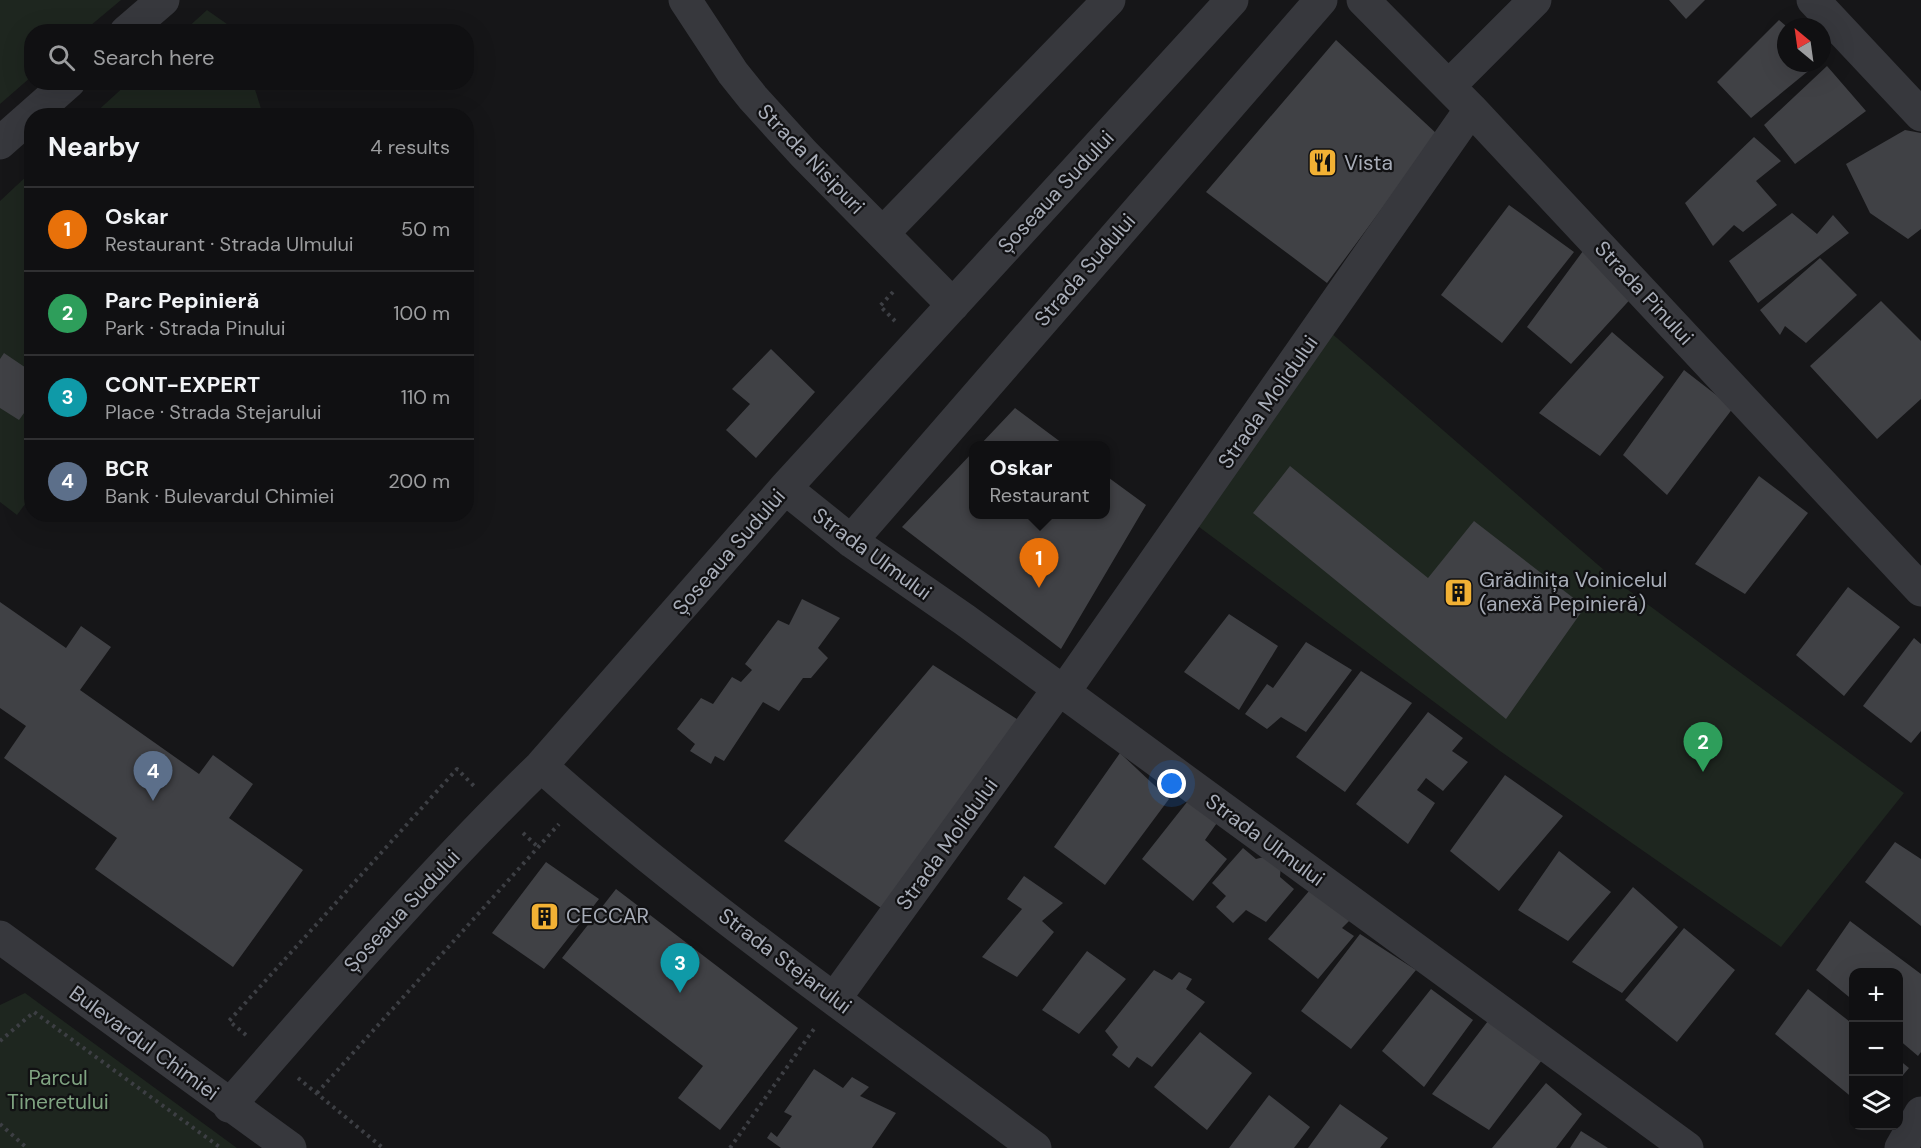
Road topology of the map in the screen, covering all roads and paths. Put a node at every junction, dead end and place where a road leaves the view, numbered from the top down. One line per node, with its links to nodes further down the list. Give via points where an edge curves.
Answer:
1 (163, 0): 9 (street)
2 (685, 0): 17 (street, Strada Nisipuri, via 753,98)
3 (1109, 0): 17 (street)
4 (1232, 0): 18 (street, Șoseaua Sudului)
5 (1321, 0): 20 (street, Strada Sudului)
6 (1363, 0): 10 (street, Strada Pinului)
7 (1535, 0): 10 (street)
8 (1813, 0): 14 (street)
9 (135, 24)
10 (1449, 86): 13 (street, Strada Pinului)
11 (60, 90): 12 (street)
12 (40, 108)
13 (1472, 109): 21 (street, Strada Pinului); 22 (street, Strada Molidului)
14 (1921, 115)
15 (24, 122): 16 (street)
16 (0, 143)
17 (883, 233): 18 (street, Strada Nisipuri)
18 (953, 305): 19 (street, Șoseaua Sudului)
19 (786, 488): 20 (street, Strada Ulmului); 23 (street, Șoseaua Sudului)
20 (851, 542): 22 (street, Strada Ulmului)
21 (1921, 590)
22 (1061, 692): 26 (street, Strada Molidului); 37 (street, Strada Ulmului)
23 (541, 766): 24 (street, Strada Stejarului); 29 (street, Șoseaua Sudului, via 374,940)
24 (580, 801): 26 (street, Strada Stejarului, via 716,910); 28 (path)
25 (0, 937): 29 (street, Bulevardul Chimiei)
26 (835, 998): 35 (path); 36 (street, Strada Stejarului)
27 (0, 1041): 33 (path, via 34,1012)
28 (317, 1093)
29 (229, 1106): 34 (street, Bulevardul Chimiei)
30 (1921, 1113): 38 (street)
31 (0, 1124): 32 (path)
32 (27, 1148)
33 (221, 1148)
34 (290, 1148)
35 (730, 1148)
36 (1035, 1148)
37 (1687, 1148)
38 (1901, 1148)

